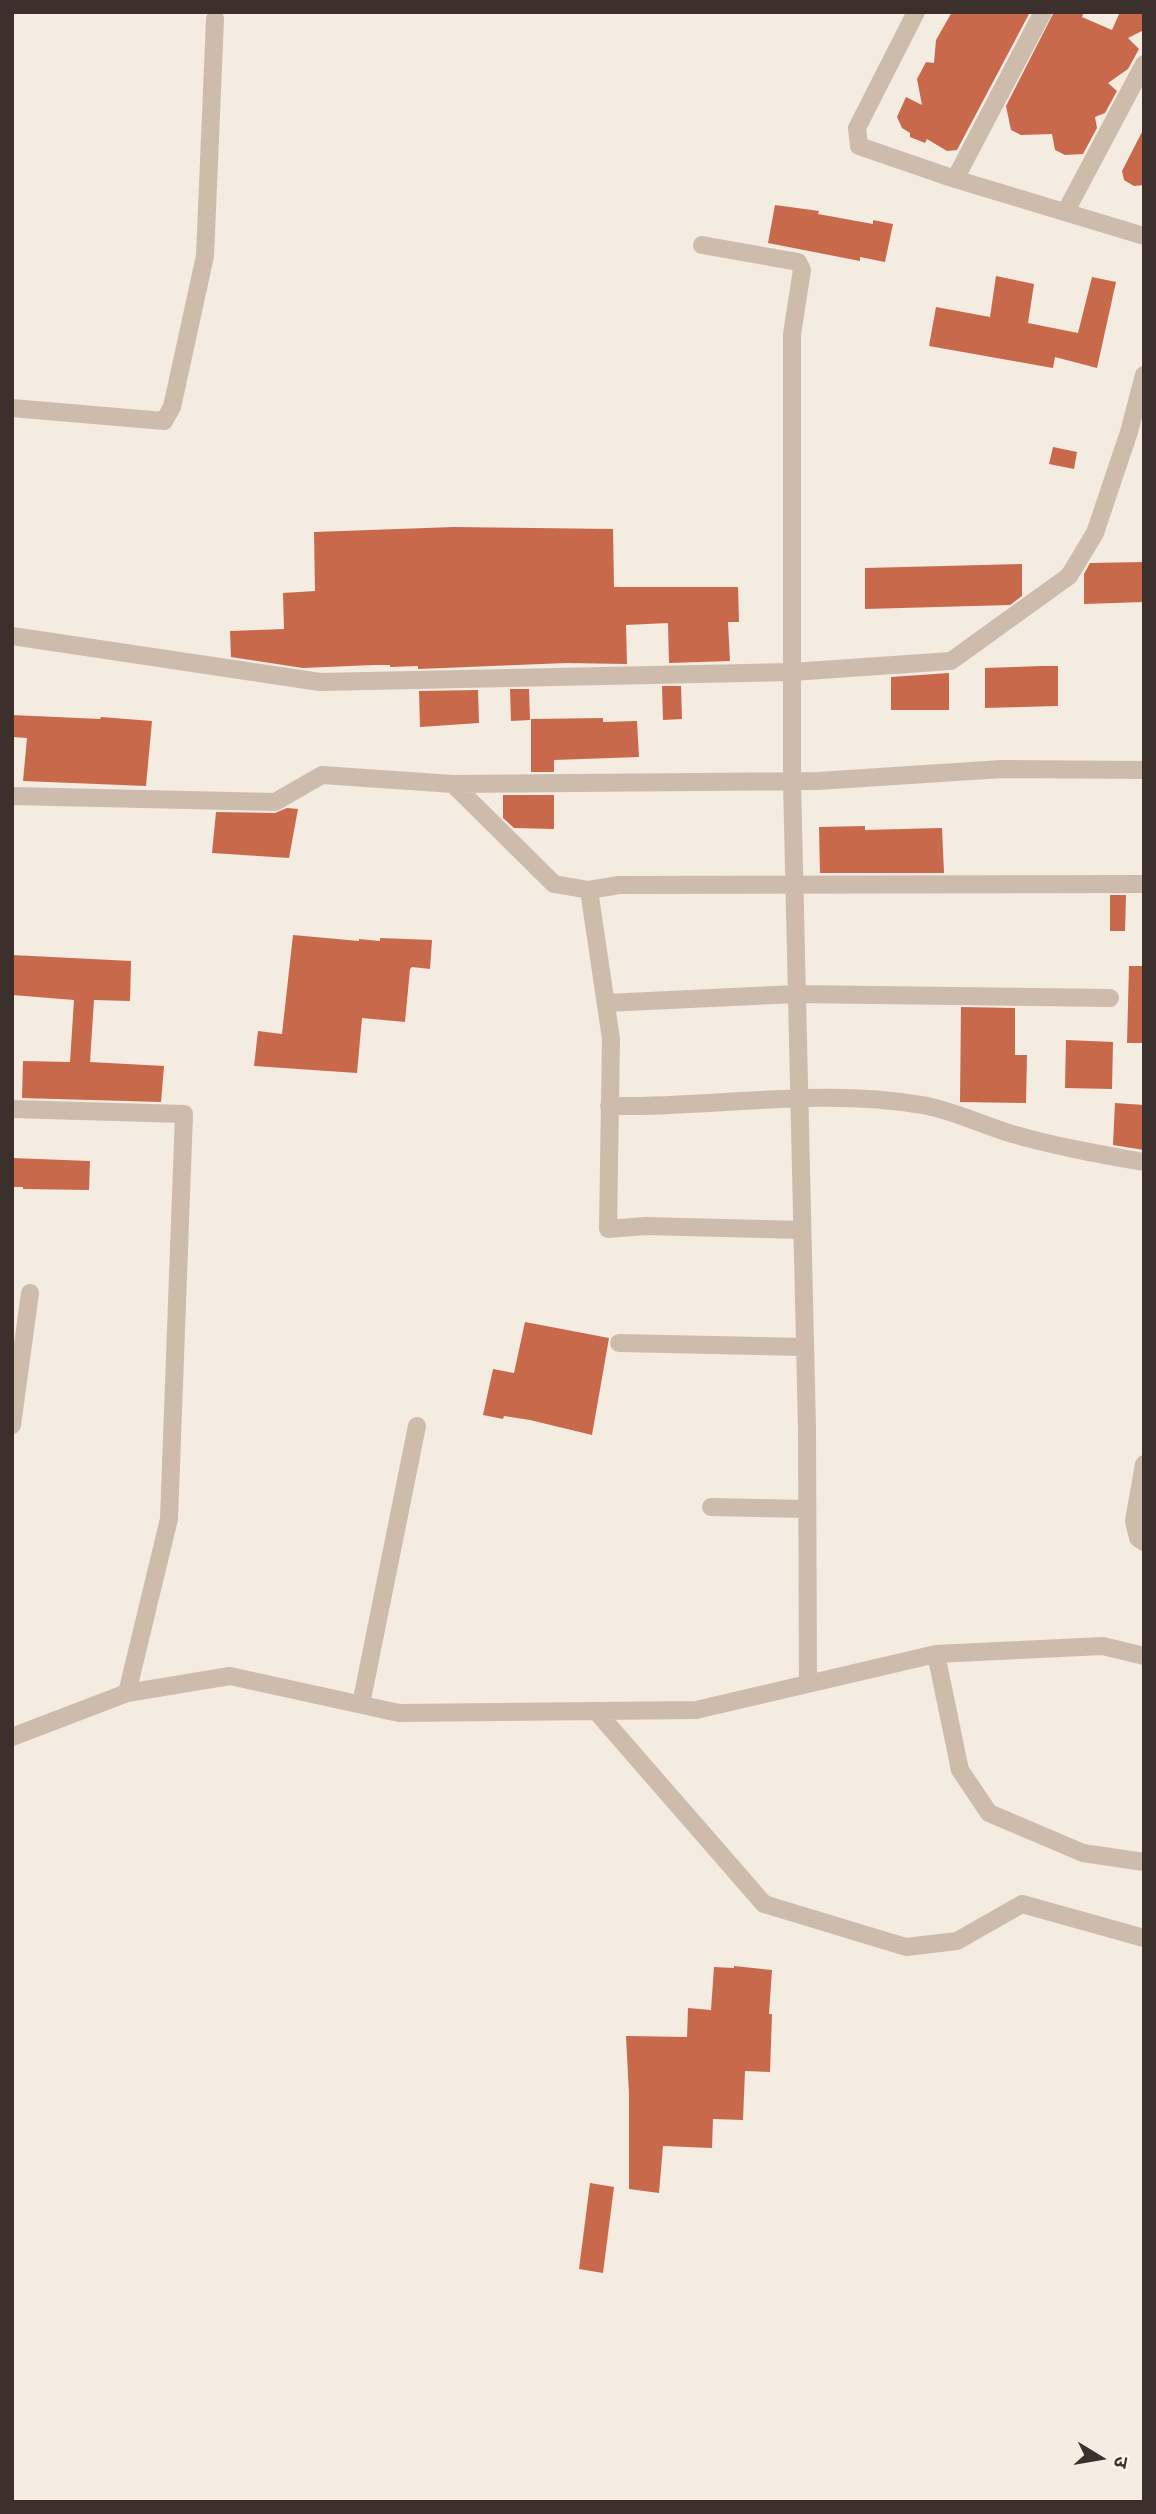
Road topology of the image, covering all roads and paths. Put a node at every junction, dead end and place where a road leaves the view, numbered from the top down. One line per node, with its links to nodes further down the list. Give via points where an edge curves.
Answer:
1 (916, 12): 5 (street, via 858,128 859,146)
2 (1043, 12): 5 (street)
3 (215, 19): 10 (street, via 205,256 172,407 164,421)
4 (1144, 64): 6 (street)
5 (955, 179): 6 (street)
6 (1066, 211): 7 (street)
7 (1144, 236)
8 (702, 246): 12 (street, via 798,262 802,270 792,334)
9 (1144, 375): 12 (street, via 1095,533 1069,576 951,661)
10 (12, 408)
11 (12, 636): 12 (street, via 320,682)
12 (792, 672): 14 (street)
13 (1144, 770): 14 (street, via 1002,769)
14 (792, 781): 15 (street); 18 (street)
15 (453, 784): 16 (street, via 322,775 275,802); 19 (street, via 554,884)
16 (12, 796)
17 (1144, 884): 18 (street)
18 (794, 885): 19 (street, via 619,885); 20 (street)
19 (589, 890): 22 (street)
20 (796, 994): 21 (street); 22 (street); 23 (street)
21 (1110, 998)
22 (606, 1003): 24 (street, via 611,1039)
23 (800, 1098): 24 (street); 26 (street, via 922,1105 1030,1139); 27 (street)
24 (609, 1106): 27 (street, via 608,1229)
25 (12, 1109): 40 (street, via 184,1114 169,1519)
26 (1144, 1162)
27 (802, 1230): 30 (street)
28 (30, 1293): 31 (street)
29 (619, 1343): 30 (street)
30 (805, 1348): 35 (street)
31 (12, 1425)
32 (417, 1426): 41 (street)
33 (1144, 1464): 36 (street, via 1134,1521 1138,1538)
34 (711, 1507): 35 (street)
35 (807, 1509): 39 (street)
36 (1144, 1542)
37 (936, 1654): 38 (street, via 1103,1646); 39 (street); 44 (street, via 960,1770 989,1813 1083,1853)
38 (1144, 1656)
39 (807, 1684): 42 (street, via 696,1710)
40 (127, 1693): 41 (street, via 230,1676); 43 (street)
41 (361, 1704): 42 (street, via 399,1713)
42 (596, 1711): 45 (street, via 764,1904 906,1947 957,1941 1022,1905)
43 (12, 1737)
44 (1144, 1862)
45 (1144, 1938)

